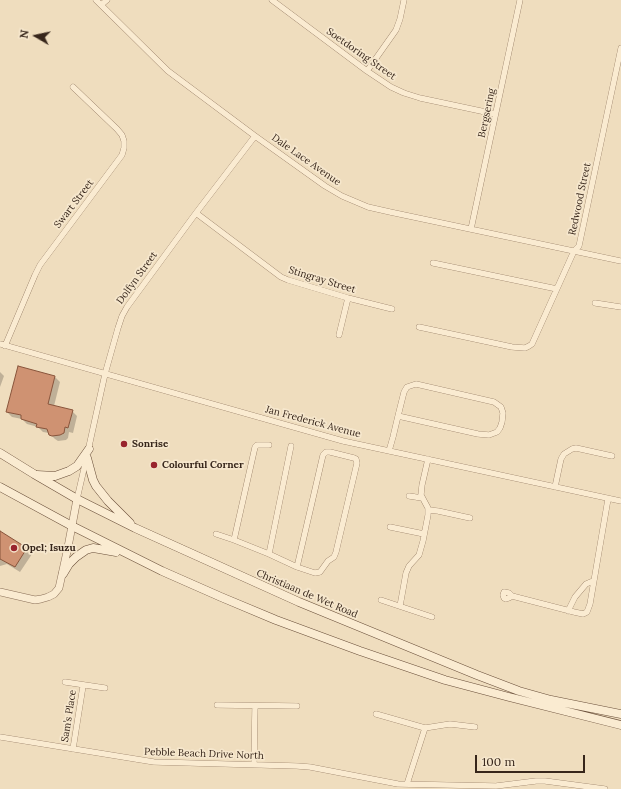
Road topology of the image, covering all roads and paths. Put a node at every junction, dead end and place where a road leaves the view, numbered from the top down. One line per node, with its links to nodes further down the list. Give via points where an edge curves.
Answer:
1 (96, 0): 6 (street, Dale Lace Avenue)
2 (107, 0): 6 (street)
3 (272, 0): 8 (street, Soetdoring Street)
4 (404, 0): 8 (street, via 396,30)
5 (520, 0): 10 (street, Bergsering)
6 (101, 5): 11 (street, Dale Lace Avenue, via 168,71)
7 (621, 48): 14 (street, Redwood Street, via 579,246)
8 (367, 72): 10 (street, Soetdoring Street, via 404,93)
9 (73, 87): 24 (street, Swart Street, via 117,129 122,135 124,148 122,155 40,265)
10 (495, 114): 13 (street, Bergsering)
11 (255, 136): 12 (street, Dolfyn Street); 13 (street, Dale Lace Avenue, via 325,186 354,202)
12 (196, 213): 18 (street, Stingray Street, via 280,277); 25 (street, Dolfyn Street, via 122,316)
13 (471, 229): 14 (street, Dale Lace Avenue)
14 (574, 251): 15 (street, Dale Lace Avenue); 17 (street, Redwood Street)
15 (621, 261)
16 (433, 263): 17 (street)
17 (557, 289): 22 (street, Redwood Street, via 532,344 525,348)
18 (348, 298): 21 (street, Stingray Street); 23 (street)
19 (595, 303): 20 (street)
20 (621, 307)
21 (392, 309)
22 (419, 327)
23 (339, 335)
24 (2, 345): 25 (street, Jan Frederick Avenue)
25 (105, 374): 29 (street, Dolfyn Street); 30 (street, Jan Frederick Avenue, via 343,441)
26 (398, 416): 26 (street, via 404,392 407,387 416,384 494,402 501,407 502,422 500,428 489,435); 30 (street)
27 (268, 445): 50 (street, via 257,445 255,448)
28 (291, 446): 51 (street)
29 (89, 449): 33 (street, Dolfyn Street); 35 (main road, via 69,471 55,476)
30 (389, 451): 34 (street, Jan Frederick Avenue)
31 (0, 453): 35 (main road, Christiaan de Wet Road)
32 (612, 456): 37 (street, via 572,449 560,459)
33 (87, 458): 40 (street, Dolfyn Street); 47 (main road, via 96,486)
34 (428, 459): 37 (street, Jan Frederick Avenue); 39 (street)
35 (34, 474): 40 (main road, Christiaan de Wet Road)
36 (0, 487): 45 (main road)
37 (555, 487): 41 (street, Jan Frederick Avenue)
38 (409, 496): 39 (street)
39 (422, 498): 43 (street)
40 (77, 499): 45 (street, Dolfyn Street); 47 (main road, Christiaan de Wet Road)
41 (608, 499): 42 (street, Jan Frederick Avenue); 55 (street)
42 (621, 501)
43 (428, 510): 44 (street); 49 (street)
44 (470, 518)
45 (72, 526): 52 (main road); 54 (street, Dolfyn Street)
46 (390, 527): 49 (street)
47 (135, 528): 69 (main road, Christiaan de Wet Road, via 300,602 477,675 537,696)
48 (216, 534): 50 (street)
49 (424, 534): 59 (street, via 419,555 406,573)
50 (234, 540): 51 (street)
51 (268, 554): 53 (street)
52 (134, 557): 54 (main road, via 93,548 76,557); 70 (main road, via 276,620 360,651 466,686)
53 (297, 567): 53 (street, via 315,574 336,554 356,459 330,452 323,455)
54 (62, 574): 56 (street, Dolfyn Street, via 59,588 48,597 35,600)
55 (593, 582): 60 (street, via 586,584); 60 (street, via 587,612 583,614)
56 (0, 592)
57 (512, 596): 60 (street)
58 (381, 600): 59 (street)
59 (400, 606): 61 (street)
60 (568, 611)
61 (432, 618)
62 (65, 682): 63 (street, Sam’s Place)
63 (83, 686): 64 (street, Sam’s Place); 74 (street, Sam’s Place)
64 (105, 688)
65 (216, 705): 66 (street)
66 (255, 706): 67 (street); 75 (street)
67 (297, 706)
68 (376, 714): 72 (street)
69 (621, 714)
70 (621, 725)
71 (475, 727): 72 (street, via 450,724)
72 (425, 728): 76 (street)
73 (0, 737): 74 (street, Pebble Beach Drive North)
74 (73, 749): 75 (street, Pebble Beach Drive North, via 154,762)
75 (254, 765): 76 (street, Pebble Beach Drive North, via 310,767)
76 (407, 784): 77 (street, Pebble Beach Drive North, via 496,786 545,781)
77 (605, 789)

